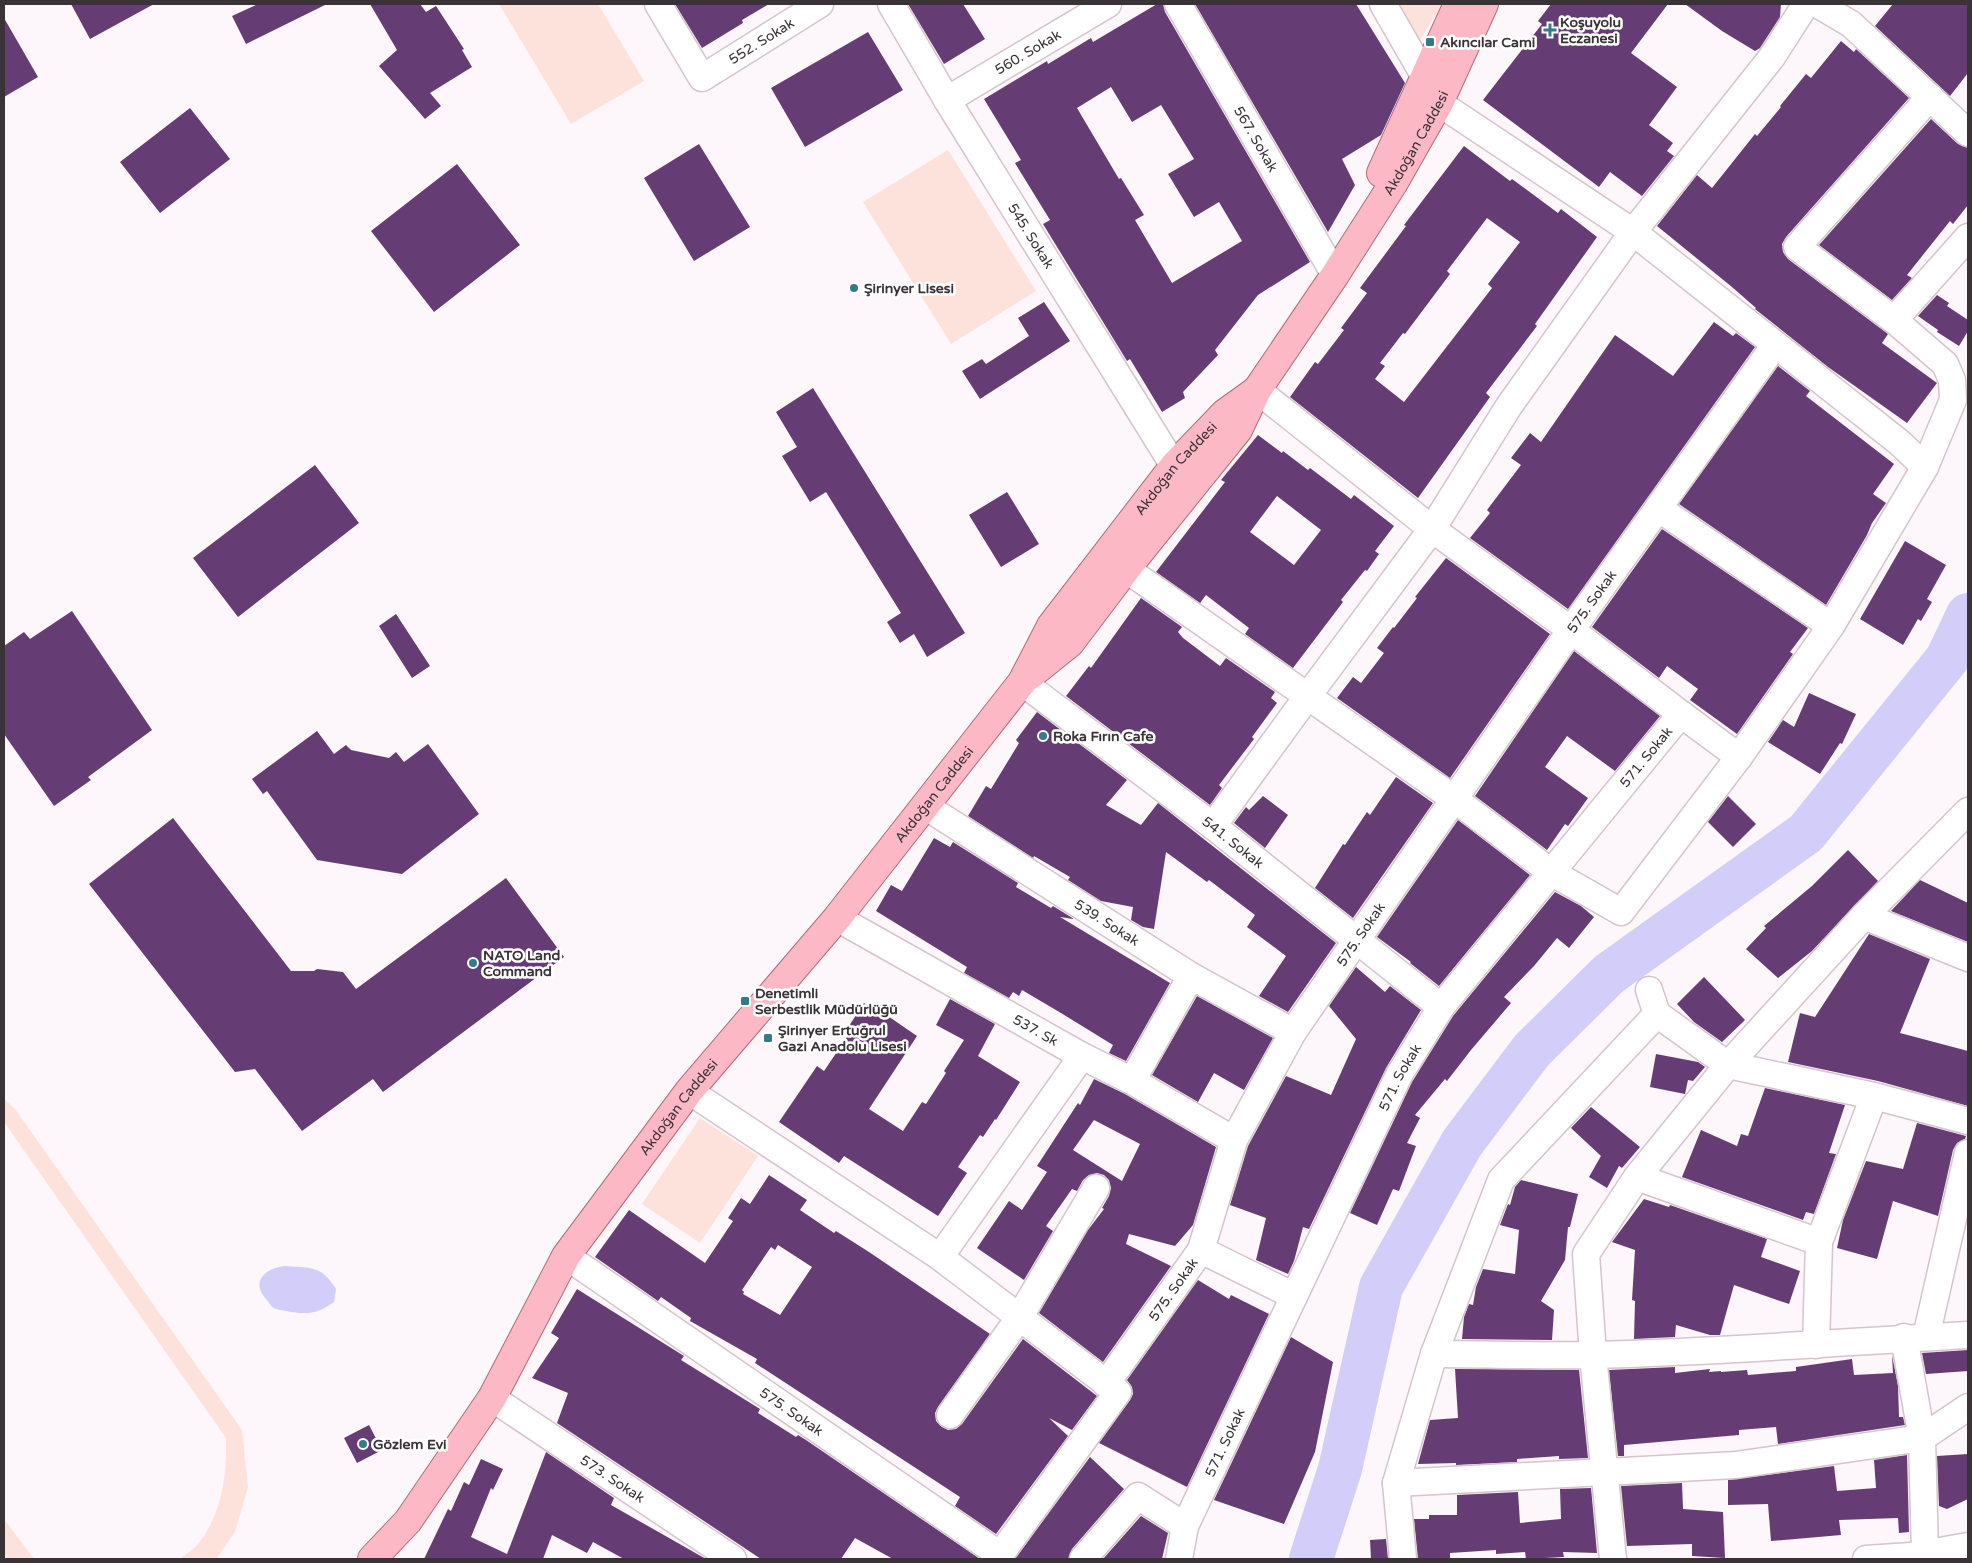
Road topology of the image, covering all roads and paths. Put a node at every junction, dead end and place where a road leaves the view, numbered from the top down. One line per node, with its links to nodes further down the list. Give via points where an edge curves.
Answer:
1 (658, 4): 11 (street, 552. Sokak, via 702,78)
2 (820, 4): 11 (street, 552. Sokak)
3 (891, 4): 14 (street, 545. Sokak)
4 (1108, 4): 14 (street, 560. Sokak)
5 (1178, 4): 19 (street, 567. Sokak)
6 (1383, 4): 12 (street)
7 (1458, 4): 12 (main road, Akdoğan Caddesi)
8 (1484, 4): 15 (main road, Akdoğan Caddesi)
9 (1806, 4): 17 (street, via 1772,57)
10 (1816, 4): 13 (street, via 1851,24)
11 (791, 11)
12 (1425, 76): 19 (main road, Akdoğan Caddesi)
13 (1930, 98): 16 (street); 20 (street, via 1797,247)
14 (948, 100): 23 (street, 545. Sokak)
15 (1439, 104): 17 (street); 19 (main road, Akdoğan Caddesi)
16 (1968, 132)
17 (1633, 232): 21 (street); 27 (street, via 1509,406)
18 (1968, 237): 20 (street)
19 (1335, 275): 22 (main road, Akdoğan Caddesi)
20 (1894, 320): 24 (street, via 1945,364 1952,380 1950,410)
21 (1775, 345): 24 (street, via 1900,443); 26 (street, 575. Sokak)
22 (1257, 390): 23 (main road, Akdoğan Caddesi, via 1225,413); 25 (main road, Akdoğan Caddesi, via 1238,430); 27 (street)
23 (1174, 466): 25 (street, 545. Sokak); 31 (main road, Akdoğan Caddesi, via 1050,626)
24 (1925, 467): 29 (street)
25 (1191, 487): 28 (main road, Akdoğan Caddesi)
26 (1658, 508): 29 (street); 30 (street, 575. Sokak)
27 (1432, 529): 30 (street); 32 (street)
28 (1126, 569): 31 (main road, Akdoğan Caddesi, via 1070,643); 32 (street)
29 (1831, 626): 34 (street)
30 (1571, 630): 33 (street); 35 (street, 575. Sokak)
31 (1022, 682): 36 (main road, Akdoğan Caddesi); 38 (street, 541. Sokak)
32 (1307, 696): 35 (street); 38 (street)
33 (1681, 714): 34 (street, 571. Sokak); 40 (street, 571. Sokak)
34 (1739, 757): 40 (street, via 1621,912)
35 (1453, 798): 40 (street); 43 (street, 575. Sokak)
36 (925, 806): 42 (main road, Akdoğan Caddesi); 45 (street, 539. Sokak)
37 (1968, 811): 39 (street)
38 (1213, 826): 43 (street, 541. Sokak)
39 (1958, 834): 41 (street)
40 (1551, 872): 46 (street, 571. Sokak)
41 (1864, 916): 44 (street); 49 (street)
42 (837, 918): 48 (street, 537. Sk); 51 (main road, Akdoğan Caddesi)
43 (1356, 941): 46 (street, 541. Sokak); 47 (street, 575. Sokak)
44 (1968, 958)
45 (1191, 976): 47 (street, 539. Sokak); 50 (street)
46 (1441, 1007): 62 (street, 571. Sokak, via 1399,1075)
47 (1293, 1032): 54 (street, 575. Sokak)
48 (1082, 1056): 50 (street, 537. Sk); 61 (street)
49 (1728, 1065): 52 (street); 56 (street); 67 (street, via 1653,1002 1501,1180)
50 (1132, 1081): 54 (street, 537. Sk)
51 (689, 1091): 60 (main road, Akdoğan Caddesi); 61 (street)
52 (1874, 1096): 53 (street); 58 (street)
53 (1968, 1121)
54 (1234, 1140): 59 (street, 575. Sokak)
55 (1968, 1153): 65 (street)
56 (1636, 1176): 58 (street); 68 (street, via 1586,1254)
57 (1096, 1188): 63 (street)
58 (1819, 1242): 66 (street)
59 (1201, 1250): 62 (street); 69 (street, 575. Sokak)
60 (566, 1256): 70 (main road, Akdoğan Caddesi); 79 (street, 575. Sokak)
61 (940, 1257): 63 (street)
62 (1294, 1296): 76 (street, 571. Sokak)
63 (1019, 1318): 69 (street); 72 (street)
64 (1968, 1334): 65 (street)
65 (1915, 1337): 66 (street); 73 (street)
66 (1816, 1345): 68 (street)
67 (1434, 1354): 68 (street); 75 (street)
68 (1593, 1355): 74 (street)
69 (1112, 1388): 79 (street, 575. Sokak)
70 (492, 1398): 80 (main road, Akdoğan Caddesi, via 408,1521); 81 (street, 573. Sokak)
71 (1968, 1407): 73 (street)
72 (950, 1415)
73 (1922, 1438): 74 (street, via 1736,1465); 78 (street)
74 (1604, 1473): 75 (street); 85 (street)
75 (1396, 1483): 84 (street)
76 (1185, 1526): 82 (street, via 1138,1496); 83 (street, 571. Sokak)
77 (1968, 1546): 78 (street)
78 (1925, 1554): 86 (street)
79 (1003, 1557)
80 (372, 1559)
81 (733, 1559)
82 (1083, 1559)
83 (1179, 1559)
84 (1403, 1559)
85 (1614, 1559)
86 (1866, 1559)

